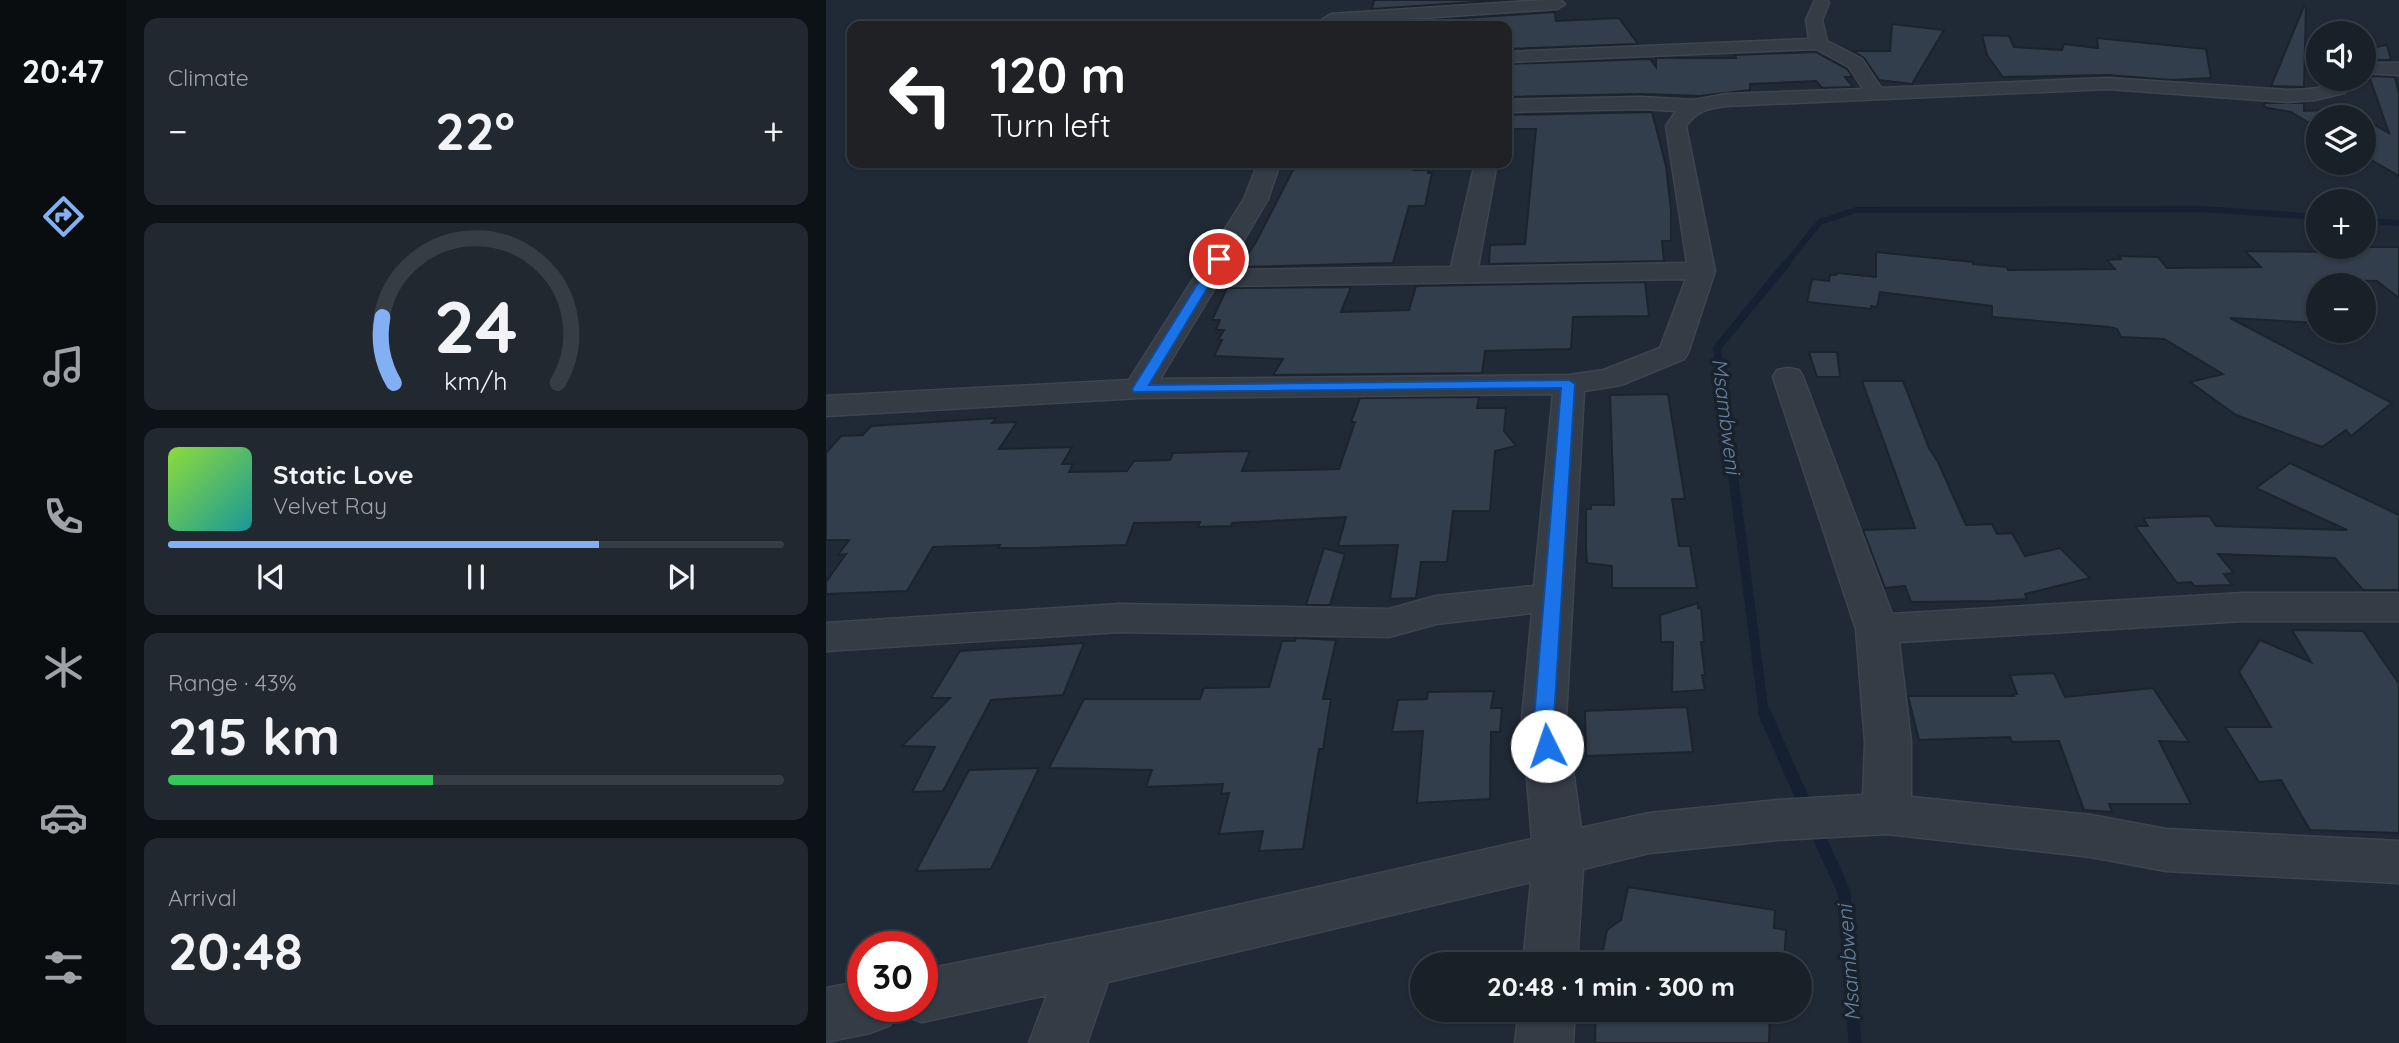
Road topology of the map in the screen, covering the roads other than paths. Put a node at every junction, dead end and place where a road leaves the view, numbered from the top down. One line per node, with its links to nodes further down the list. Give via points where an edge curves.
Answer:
1 (1821, 3): 4 (street, via 1814,20)
2 (1556, 4): 3 (street)
3 (1331, 16)
4 (1819, 44): 5 (street); 9 (street, via 1856,63)
5 (1512, 57)
6 (2376, 68): 7 (street)
7 (2399, 69)
8 (2331, 91): 9 (street, via 2319,95 2231,95 2149,85)
9 (1876, 95): 11 (street, via 1726,100)
10 (1512, 106): 11 (street)
11 (1693, 106): 14 (street, via 1676,126)
12 (1267, 168): 16 (street, via 1256,199)
13 (1485, 168): 15 (street)
14 (1702, 271): 15 (street); 18 (street, via 1673,353 1610,378)
15 (1463, 275): 16 (street)
16 (1206, 278): 19 (street)
17 (1788, 377): 23 (street)
18 (1569, 384): 19 (street); 21 (street)
19 (1139, 389): 20 (street)
20 (826, 405)
21 (1552, 598): 24 (street, via 1436,610 1390,623 1119,618); 26 (street, via 1544,719)
22 (2399, 607): 23 (street, via 2243,607)
23 (1877, 629): 25 (street, via 1888,742)
24 (826, 637)
25 (1887, 814): 26 (street, via 1649,833); 27 (street, via 2091,835 2166,850)
26 (1559, 854): 28 (street); 29 (street)
27 (2399, 862)
28 (1551, 952)
29 (1087, 962): 30 (street); 34 (street)
30 (938, 993)
31 (847, 1011): 32 (street)
32 (826, 1015)
33 (1546, 1022): 35 (street)
34 (1058, 1043)
35 (1544, 1043)

